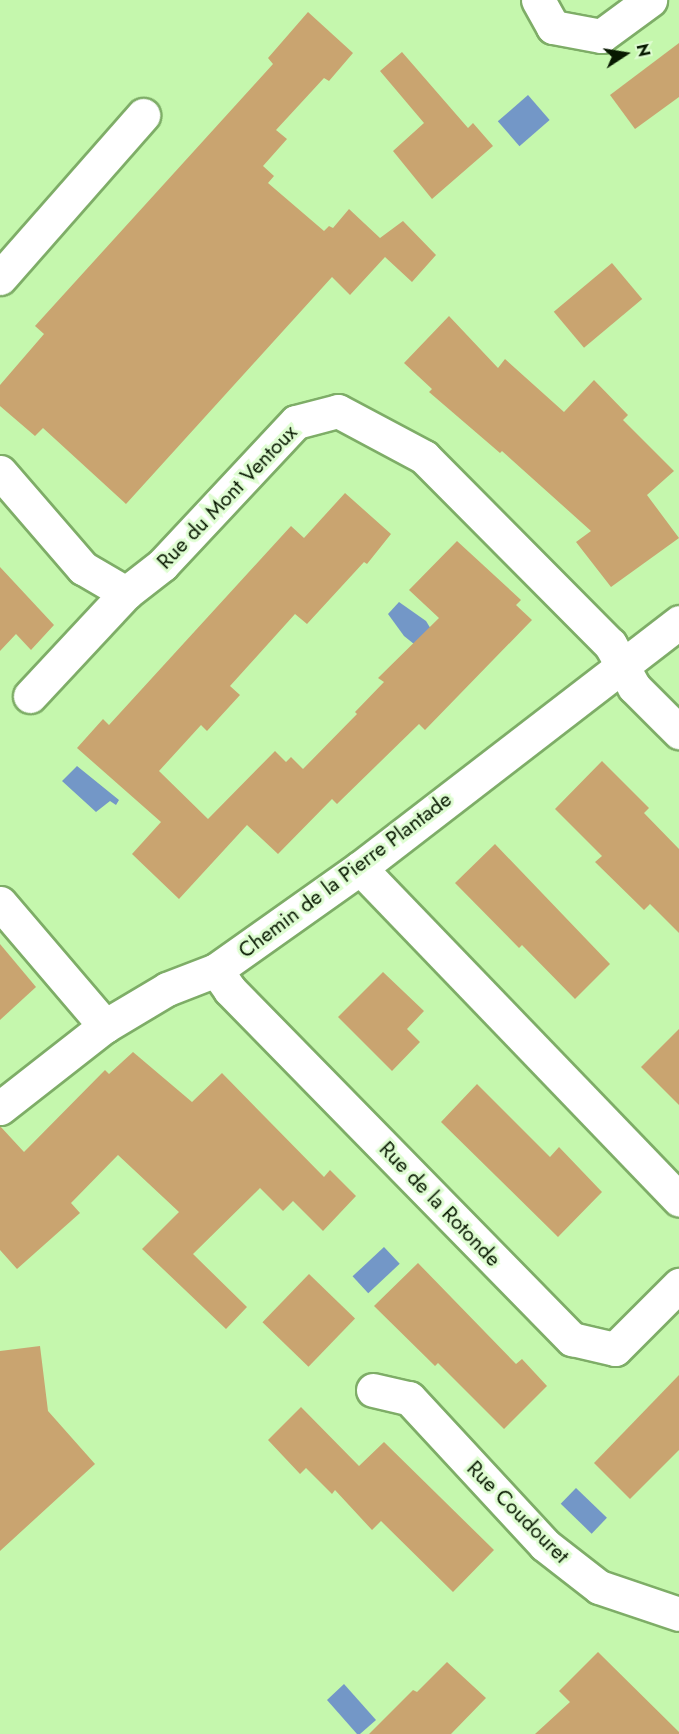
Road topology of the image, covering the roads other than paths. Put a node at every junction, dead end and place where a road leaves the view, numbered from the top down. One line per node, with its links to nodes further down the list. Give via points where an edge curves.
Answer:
1 (538, 0): 2 (street, via 553,27 601,36)
2 (650, 0)
3 (143, 115): 4 (street)
4 (0, 278)
5 (0, 472): 6 (street, via 83,568)
6 (126, 593): 8 (street, Rue du Mont Ventoux, via 162,565 297,423 338,411 424,457 610,644); 9 (street, Rue du Mont Ventoux)
7 (679, 622): 8 (street, Chemin de la Pierre Plantade)
8 (622, 667): 10 (street, Rue du Mont Ventoux, via 634,687); 11 (street, Chemin de la Pierre Plantade)
9 (30, 696)
10 (679, 732)
11 (360, 868): 13 (street, Chemin de la Pierre Plantade); 16 (street)
12 (0, 903): 14 (street)
13 (216, 970): 14 (street, Chemin de la Pierre Plantade, via 168,989); 17 (street, Rue de la Rotonde, via 230,990 572,1339 615,1349)
14 (105, 1026): 15 (street, Chemin de la Pierre Plantade)
15 (0, 1108)
16 (679, 1200)
17 (679, 1285)
18 (373, 1390): 19 (street, Rue Coudouret, via 410,1398 545,1545 599,1587)
19 (679, 1614)

